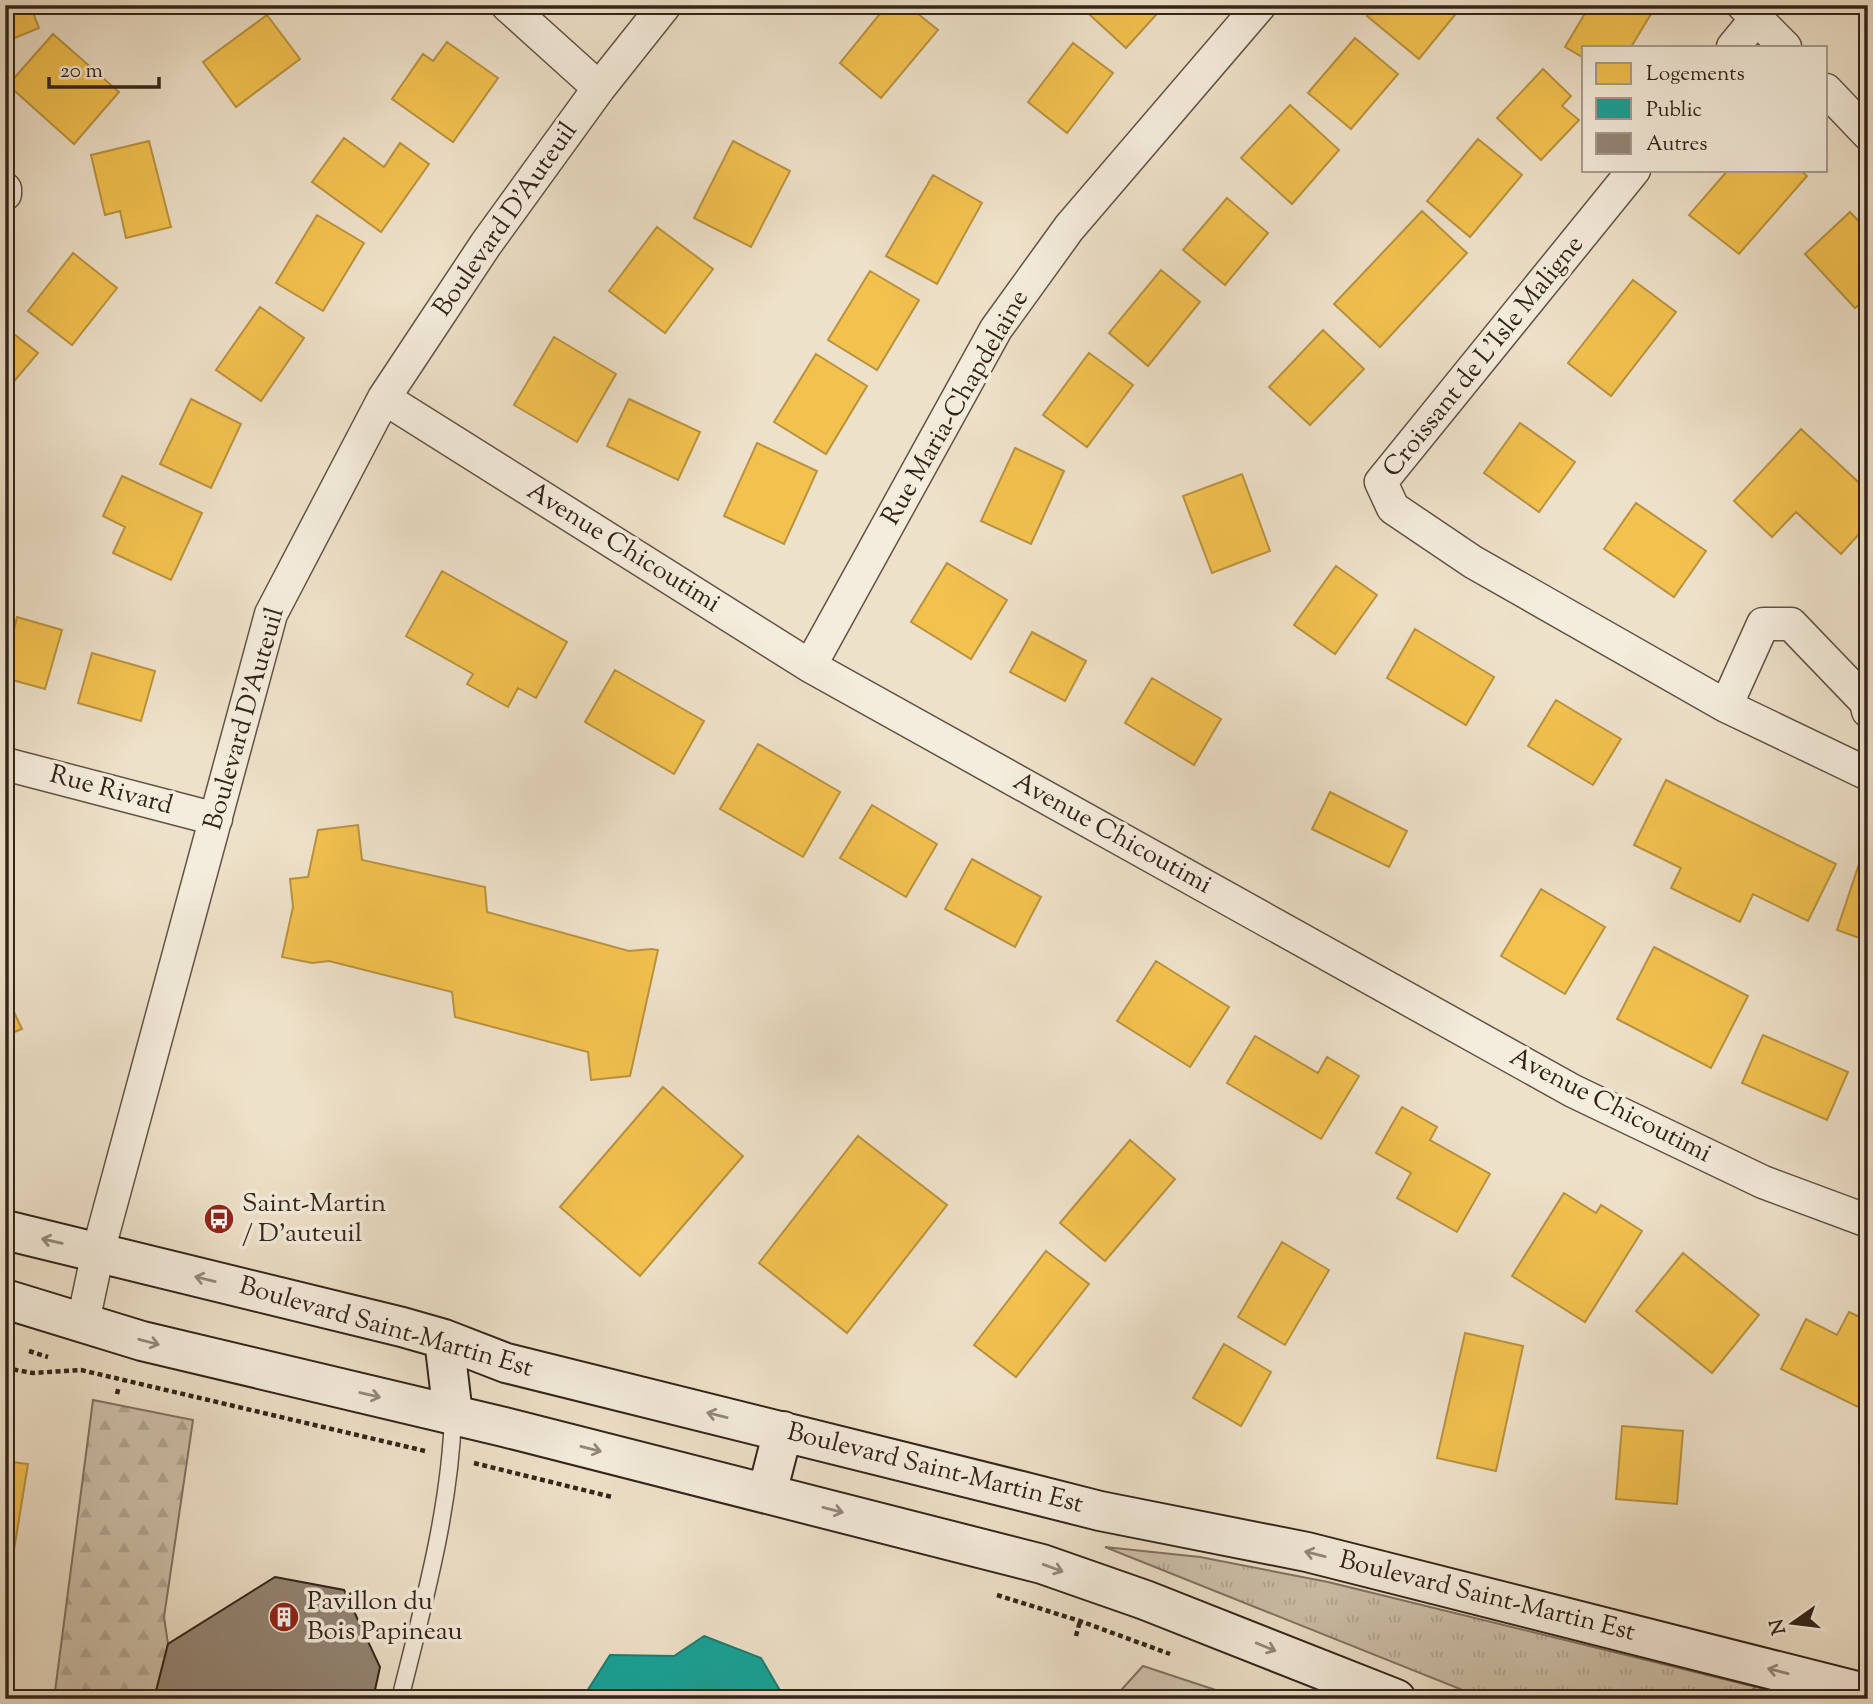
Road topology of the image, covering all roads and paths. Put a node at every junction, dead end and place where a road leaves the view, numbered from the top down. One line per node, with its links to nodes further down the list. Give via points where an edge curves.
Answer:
1 (507, 5): 7 (street)
2 (665, 5): 7 (street, Boulevard D'Auteuil)
3 (1260, 5): 12 (street, Rue Maria-Chapdelaine, via 1069,228 996,329)
4 (1750, 12): 5 (street); 6 (street)
5 (1734, 46)
6 (1784, 46)
7 (599, 88): 11 (street, Boulevard D'Auteuil, via 486,244)
8 (1828, 92): 9 (street)
9 (1868, 134)
10 (1632, 172): 13 (street, Croissant de L'Isle Maligne, via 1381,482 1393,508 1473,562)
11 (384, 398): 12 (street, Avenue Chicoutimi); 17 (street, Boulevard D'Auteuil, via 271,614)
12 (810, 666): 18 (street, Avenue Chicoutimi, via 1573,1091 1763,1182)
13 (1726, 706): 14 (street, via 1763,625 1791,624 1866,702); 16 (street, Croissant de L'Isle Maligne)
14 (1868, 711)
15 (5, 764): 17 (street, Rue Rivard)
16 (1868, 774)
17 (216, 819): 20 (street, Boulevard D'Auteuil)
18 (1868, 1220)
19 (5, 1230): 20 (main road, Boulevard Saint-Martin Est, one-way to 19)
20 (99, 1252): 22 (street, Boulevard D'Auteuil); 23 (main road, Boulevard Saint-Martin Est, one-way to 20)
21 (5, 1299): 22 (main road)
22 (83, 1322): 29 (main road, one-way to 29, via 142,1341)
23 (444, 1339): 29 (main road); 30 (main road, Boulevard Saint-Martin Est, one-way to 23, via 506,1363)
24 (30, 1351): 25 (path)
25 (48, 1357)
26 (5, 1368): 31 (path, via 33,1373 81,1370)
27 (119, 1386): 28 (path)
28 (117, 1394)
29 (453, 1415): 32 (main road, one-way to 32); 36 (lane, via 449,1475)
30 (783, 1431): 32 (main road); 35 (main road, Boulevard Saint-Martin Est, one-way to 30, via 1307,1552 1100,1511)
31 (358, 1435)
32 (767, 1493): 37 (main road, one-way to 37, via 1042,1564)
33 (1076, 1636): 34 (path, via 1080,1621)
34 (1178, 1657)
35 (1868, 1694)
36 (400, 1699)
37 (1396, 1699)

